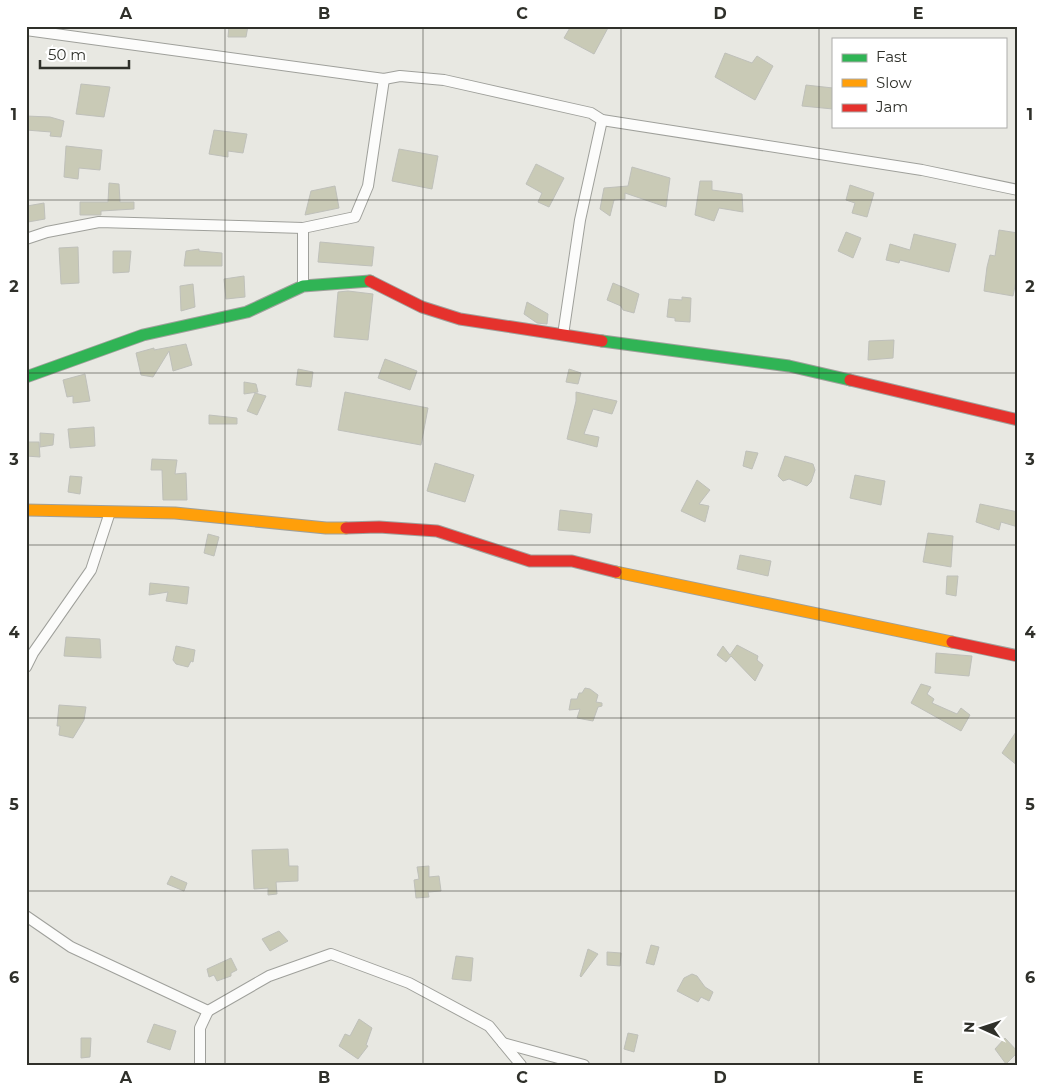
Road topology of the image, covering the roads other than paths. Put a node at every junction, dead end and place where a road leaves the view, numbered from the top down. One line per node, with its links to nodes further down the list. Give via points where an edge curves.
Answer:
1 (26, 30): 2 (street)
2 (384, 79): 3 (street, via 400,76 444,80 591,113); 5 (street, via 368,186 355,217)
3 (602, 120): 4 (street, via 922,170); 8 (street, via 580,220)
4 (1018, 190)
5 (303, 228): 6 (street, via 99,222 47,232); 7 (street)
6 (26, 240)
7 (303, 286): 8 (street, via 368,280 422,307 460,319); 9 (street, via 247,312 143,335)
8 (563, 335): 10 (street, via 789,366)
9 (26, 376)
10 (1018, 420)
11 (26, 510): 12 (street)
12 (110, 512): 13 (street, via 175,513 326,528 437,531 530,560 572,561); 14 (street, via 91,570)
13 (1018, 656)
14 (26, 668)
15 (26, 916): 16 (street, via 71,947)
16 (208, 1011): 17 (street, via 269,976 331,954 409,983 489,1026); 18 (street, via 200,1028)
17 (503, 1043): 19 (street); 20 (street)
18 (200, 1065)
19 (521, 1065)
20 (584, 1065)

